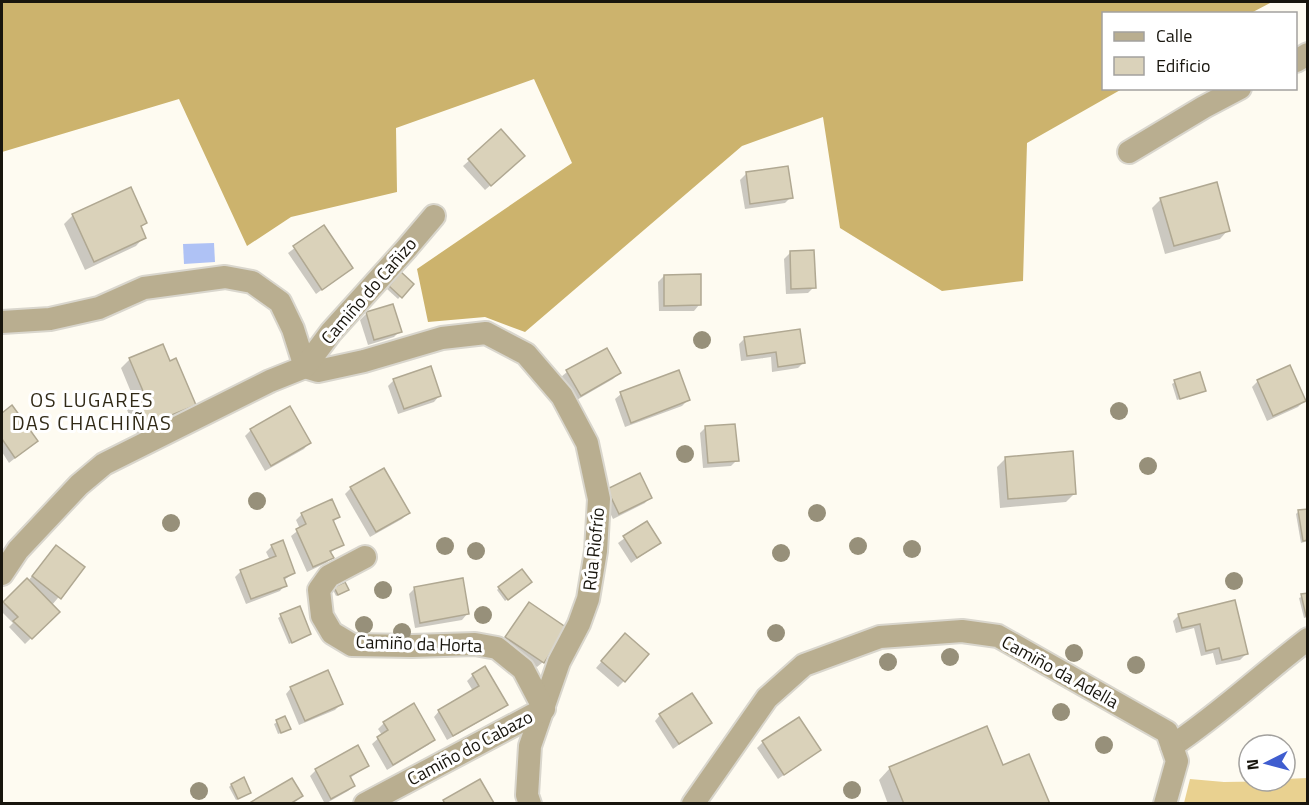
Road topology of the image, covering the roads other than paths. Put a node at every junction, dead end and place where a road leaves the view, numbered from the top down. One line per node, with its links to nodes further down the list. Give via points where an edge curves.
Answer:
1 (1236, 90): 2 (street)
2 (1129, 152)
3 (434, 216): 5 (street, Camiño do Cañizo)
4 (2, 322): 5 (street, via 50,319 99,308 144,288 225,277 252,282 280,302)
5 (305, 367): 7 (street, via 104,464 18,550); 9 (street, Rúa Riofrío, via 318,371 442,338 486,333 526,354 562,396 587,443 600,499 588,599 559,662)
6 (364, 557): 9 (street, Camiño da Horta, via 329,576 319,590 322,616 332,633 352,645 475,644 497,648 523,669)
7 (2, 574)
8 (1308, 639): 10 (street, via 1204,725)
9 (544, 709): 11 (street, Camiño do Cabazo); 12 (street, Rúa Riofrío, via 530,746)
10 (1172, 746): 13 (street, Camiño da Adella, via 1167,732 998,636 962,631 880,637 804,665 767,698); 14 (street, via 1177,761)
11 (365, 804)
12 (530, 804)
13 (693, 804)
14 (1165, 804)

